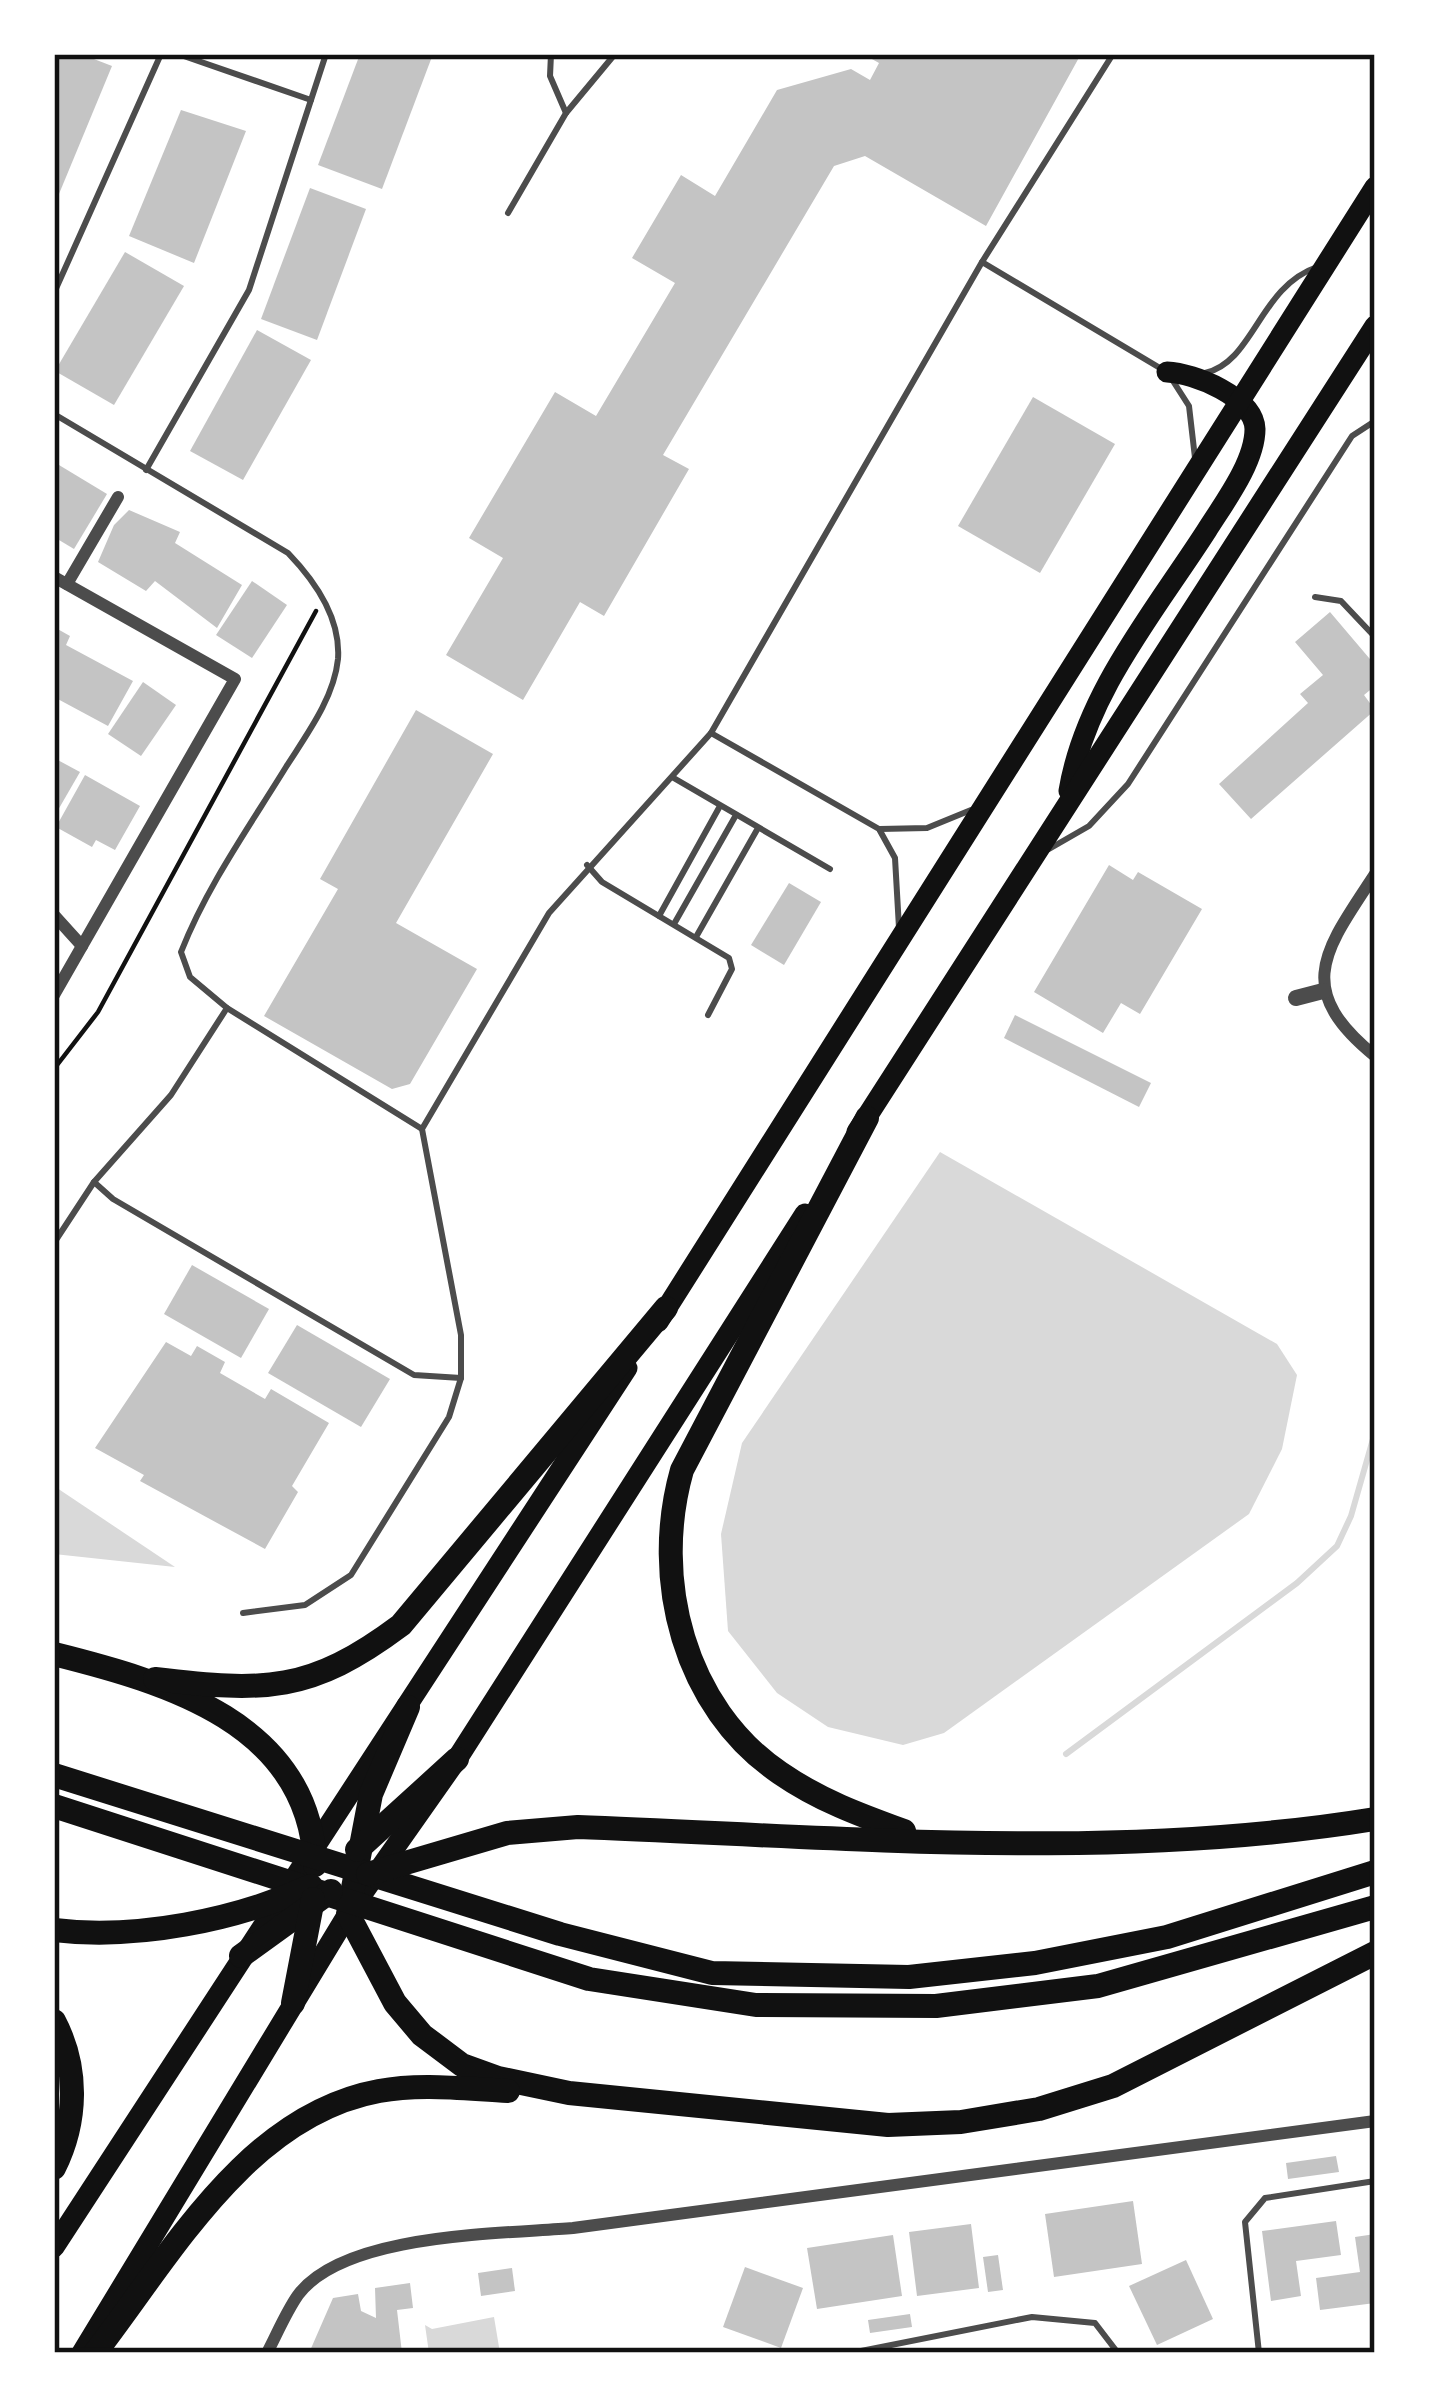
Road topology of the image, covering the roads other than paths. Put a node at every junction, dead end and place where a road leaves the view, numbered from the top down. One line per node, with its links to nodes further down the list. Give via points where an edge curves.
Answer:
1 (161, 54): 13 (lane)
2 (178, 54): 7 (lane)
3 (326, 54): 7 (lane)
4 (551, 54): 8 (lane, via 550,76)
5 (615, 54): 8 (lane)
6 (1113, 54): 11 (lane)
7 (310, 100): 19 (lane, via 241,307)
8 (566, 113): 10 (lane)
9 (1375, 187): 12 (main road)
10 (508, 213)
11 (982, 262): 15 (lane); 26 (lane)
12 (1326, 264): 15 (lane, via 1280,287 1224,366); 16 (main road)
13 (54, 293)
14 (1375, 326): 28 (main road)
15 (1177, 373): 16 (main road); 20 (lane, via 1189,406)
16 (1239, 402): 20 (main road); 28 (main road, via 1255,428 1249,452 1095,708)
17 (54, 414): 19 (lane)
18 (1375, 421): 34 (lane, via 1352,436 1128,784 1089,826)
19 (146, 470): 47 (lane, via 288,553 315,581 333,622 338,658 324,705 196,914 181,952 190,977)
20 (1192, 476): 29 (main road)
21 (118, 497): 23 (street)
22 (54, 577): 23 (street)
23 (68, 584): 43 (street, via 235,679)
24 (1315, 597): 25 (lane, via 1341,601)
25 (1375, 637)
26 (711, 733): 27 (lane); 33 (lane)
27 (672, 777): 30 (lane); 35 (lane)
28 (1067, 803): 34 (main road)
29 (986, 805): 33 (lane, via 927,828); 42 (main road)
30 (720, 806): 31 (lane); 39 (lane)
31 (736, 815): 32 (lane); 40 (lane)
32 (758, 828): 36 (lane); 41 (lane)
33 (879, 830): 42 (lane, via 895,858)
34 (1034, 855): 50 (main road)
35 (587, 866): 39 (lane); 51 (lane, via 549,913)
36 (830, 869)
37 (1375, 874): 44 (street, via 1330,943)
38 (54, 915): 43 (street)
39 (659, 916): 40 (lane)
40 (674, 924): 41 (lane)
41 (696, 937): 48 (lane, via 724,952 732,969)
42 (900, 940): 54 (main road)
43 (82, 946): 45 (street)
44 (1323, 991): 46 (street); 49 (street, via 1348,1034)
45 (54, 995)
46 (1296, 998)
47 (227, 1008): 51 (lane); 52 (lane, via 171,1095)
48 (708, 1016)
49 (1375, 1056)
50 (866, 1118): 60 (main road); 64 (highway, via 682,1470 672,1506 675,1606 686,1654 740,1740 832,1805)
51 (422, 1129): 55 (lane, via 461,1335)
52 (94, 1182): 53 (lane); 55 (lane, via 414,1375)
53 (54, 1243)
54 (666, 1308): 58 (highway, via 401,1624 351,1662 301,1682 239,1689); 59 (main road)
55 (461, 1378): 56 (lane, via 449,1417 351,1575 305,1605)
56 (243, 1613)
57 (54, 1654): 58 (highway)
58 (155, 1679): 66 (highway, via 229,1716 290,1778)
59 (407, 1707): 65 (highway, via 371,1794); 66 (main road)
60 (457, 1759): 65 (highway); 68 (main road)
61 (54, 1775): 67 (highway, via 712,1973 910,1977 1036,1963 1167,1937)
62 (54, 1806): 71 (highway, via 589,1979 756,2006 936,2006 1099,1985)
63 (1375, 1819): 64 (highway, via 1196,1840)
64 (929, 1840): 68 (highway, via 578,1827 506,1834)
65 (360, 1847): 68 (highway); 69 (highway)
66 (314, 1848): 69 (highway); 70 (main road)
67 (1375, 1872)
68 (367, 1875): 69 (highway); 72 (highway)
69 (314, 1893): 70 (highway); 75 (highway); 76 (highway)
70 (278, 1901): 73 (highway, via 144,1930); 75 (main road)
71 (1375, 1906)
72 (348, 1914): 76 (main road); 78 (highway, via 395,2003 422,2035 462,2065)
73 (54, 1930)
74 (1375, 1953): 78 (highway, via 1113,2086 1039,2109 888,2125)
75 (241, 1956): 82 (main road)
76 (293, 2003): 83 (main road)
77 (54, 2021): 80 (highway, via 73,2111)
78 (569, 2093): 84 (highway, via 378,2091 287,2129 215,2198)
79 (1375, 2121): 85 (street, via 349,2257 300,2292)
80 (54, 2168)
81 (1375, 2181): 88 (lane, via 1265,2198 1245,2222)
82 (54, 2247)
83 (82, 2353)
84 (94, 2353)
85 (267, 2353)
86 (851, 2353): 87 (lane, via 1031,2318 1095,2323)
87 (1118, 2353)
88 (1259, 2353)

